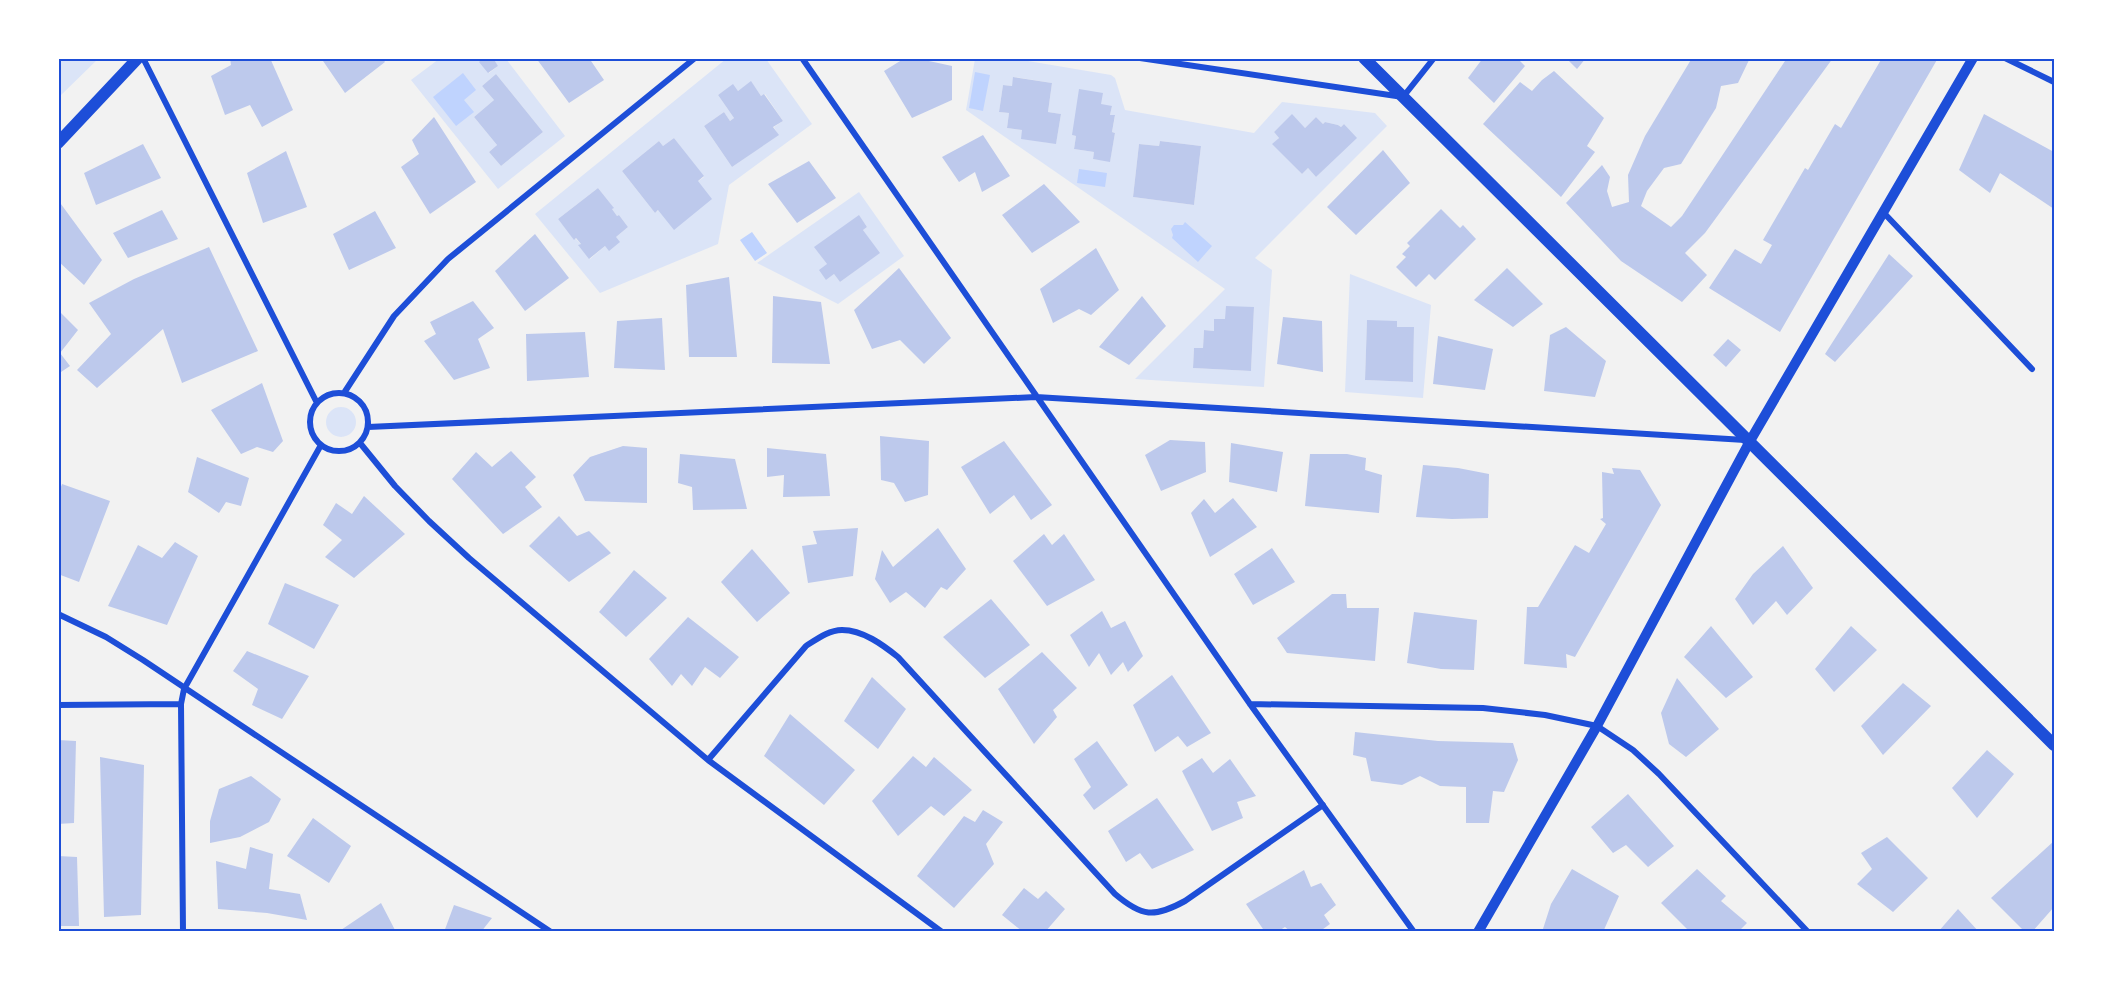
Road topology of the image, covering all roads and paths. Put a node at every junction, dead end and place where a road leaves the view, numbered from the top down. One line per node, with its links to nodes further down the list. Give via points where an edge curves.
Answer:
1 (138, 58): 12 (main road)
2 (143, 58): 17 (street)
3 (695, 58): 15 (street, via 448,259 394,316)
4 (802, 58): 16 (street)
5 (1140, 58): 11 (street)
6 (1364, 58): 11 (main road)
7 (1434, 58): 11 (street)
8 (1973, 58): 13 (street)
9 (2005, 58): 10 (street)
10 (2055, 82)
11 (1403, 98): 19 (main road)
12 (58, 143)
13 (1882, 211): 14 (street); 19 (street)
14 (2032, 369)
15 (344, 393): 17 (street, via 334,393); 18 (street, via 360,402)
16 (1036, 397): 18 (street); 19 (street); 25 (street)
17 (317, 403): 21 (street, via 310,420 314,438)
18 (368, 427): 20 (street)
19 (1750, 441): 27 (street); 28 (main road)
20 (360, 443): 21 (street, via 345,451 328,450); 29 (street, via 395,486 461,551)
21 (321, 445): 23 (street)
22 (58, 614): 23 (street, via 106,637)
23 (184, 689): 24 (street); 32 (street)
24 (181, 704): 26 (street); 31 (street)
25 (1250, 704): 27 (street, via 1483,708); 30 (street)
26 (58, 705)
27 (1597, 726): 35 (street); 36 (street, via 1633,750 1659,774)
28 (2055, 745)
29 (708, 760): 30 (street, via 806,646 824,634 842,630 880,642 898,657 1115,894 1132,908 1151,915 1185,901); 33 (street)
30 (1323, 805): 34 (street)
31 (183, 932)
32 (551, 932)
33 (942, 932)
34 (1414, 932)
35 (1478, 932)
36 (1808, 932)

